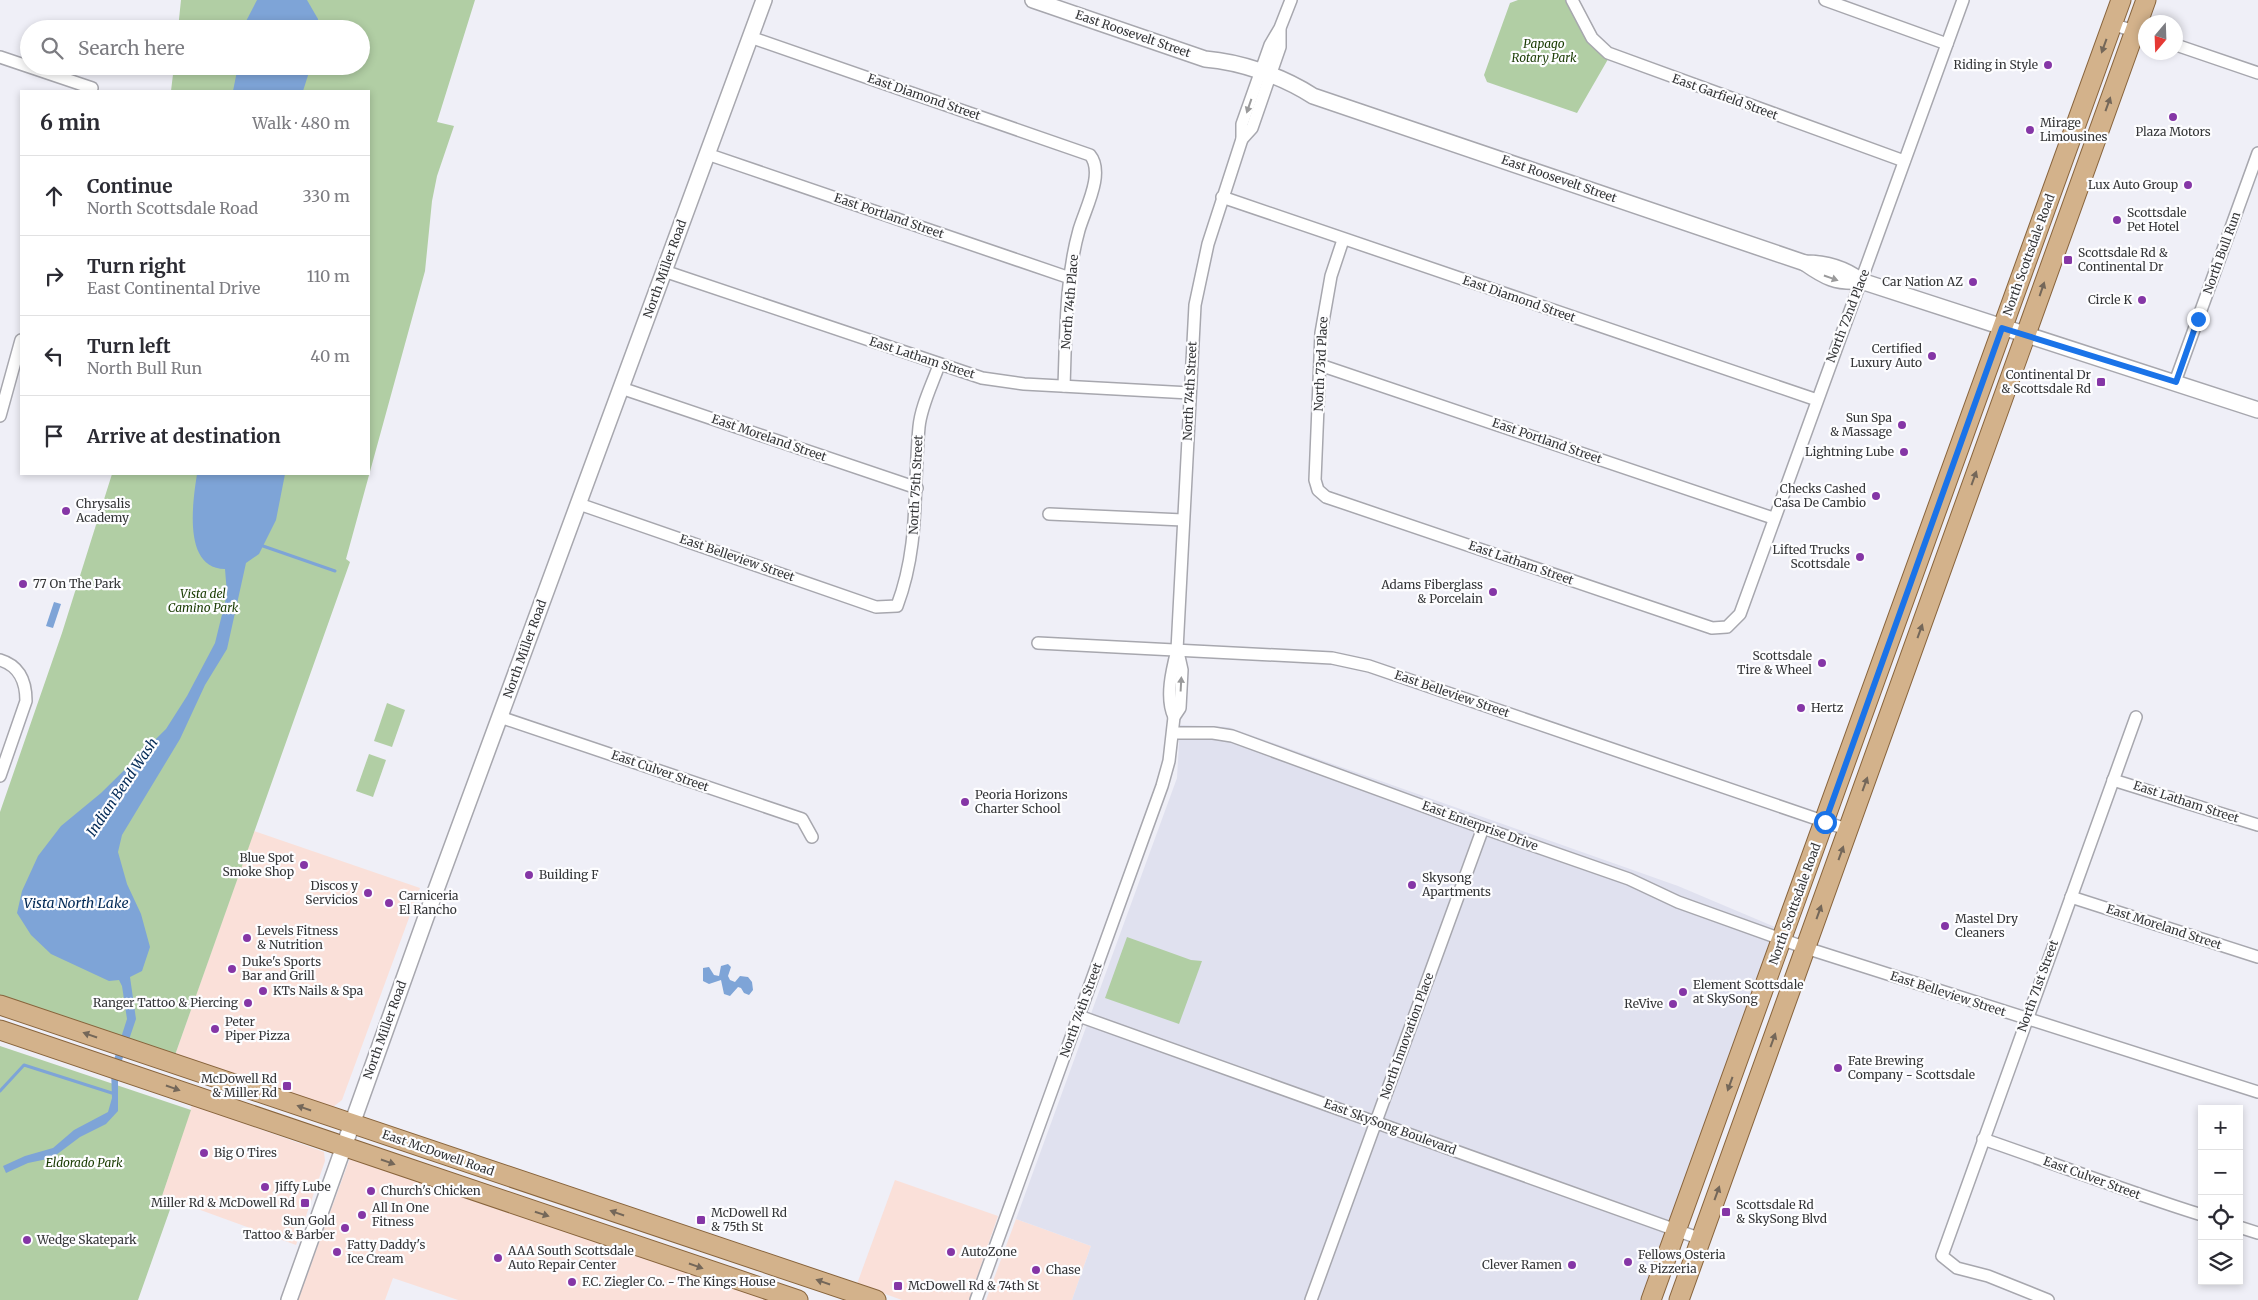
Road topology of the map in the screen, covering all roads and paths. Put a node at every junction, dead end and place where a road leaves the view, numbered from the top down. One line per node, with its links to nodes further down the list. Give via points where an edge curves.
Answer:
1 (764, 0): 12 (street, North Miller Road)
2 (1033, 0): 20 (street, East Roosevelt Street, via 1205,59 1222,71)
3 (1291, 0): 20 (street, North 74th Street, via 1280,28 1280,47)
4 (1572, 0): 25 (street, East Garfield Street, via 1592,38 1608,53)
5 (1825, 0): 14 (street)
6 (1962, 0): 14 (street, North 72nd Place)
7 (2121, 0): 10 (main road, North Scottsdale Road)
8 (2146, 0): 9 (main road, North Scottsdale Road)
9 (2143, 15)
10 (2112, 24): 11 (street); 31 (main road, North Scottsdale Road, one-way to 31)
11 (2138, 32)
12 (750, 38): 23 (street, North Miller Road); 24 (street, East Diamond Street, via 1082,151)
13 (2138, 38): 32 (main road, North Scottsdale Road, one-way to 13)
14 (1947, 44): 25 (street, North 72nd Place)
15 (2183, 47): 18 (street)
16 (0, 57): 17 (street)
17 (20, 64)
18 (2258, 73)
19 (53, 75): 21 (street)
20 (1264, 79): 26 (street, North 74th Street, via 1242,124 1242,139); 30 (street, East Roosevelt Street, via 1293,94 1312,96 1805,263 1822,275 1844,282)
21 (92, 88)
22 (2258, 153): 36 (street, North Bull Run)
23 (707, 154): 28 (street, North Miller Road); 29 (street, East Portland Street)
24 (1095, 161): 29 (street, North 74th Place, via 1096,177 1075,247)
25 (1904, 162): 30 (street, North 72nd Place)
26 (1222, 197): 27 (street, East Diamond Street); 39 (street, North 74th Street, via 1195,304)
27 (1343, 240): 35 (street, North 73rd Place, via 1325,299); 40 (street, East Diamond Street)
28 (664, 271): 34 (street, East Latham Street); 38 (street, North Miller Road)
29 (1070, 278): 37 (street, North 74th Place)
30 (1861, 281): 31 (street, East Roosevelt Street); 40 (street, North 72nd Place)
31 (2002, 328): 32 (street, East Roosevelt Street); 59 (main road, North Scottsdale Road)
32 (2025, 335): 36 (street, East Roosevelt Street); 62 (main road, North Scottsdale Road, one-way to 32)
33 (20, 344): 42 (street)
34 (939, 365): 37 (street, East Latham Street, via 982,378); 43 (street, North 75th Street, via 919,426)
35 (1320, 365): 44 (street, North 73rd Place, via 1315,480); 47 (street, East Portland Street)
36 (2176, 382): 41 (street, East Roosevelt Street)
37 (1064, 386): 39 (street, East Latham Street)
38 (621, 388): 43 (street, East Moreland Street); 45 (street, North Miller Road)
39 (1190, 392): 48 (street, North 74th Street)
40 (1817, 400): 47 (street, North 72nd Place)
41 (2258, 410)
42 (0, 416)
43 (918, 488): 49 (street, North 75th Street, via 912,553 907,580)
44 (1318, 490): 50 (street, East Latham Street, via 1326,497 1712,628)
45 (579, 504): 49 (street, East Belleview Street, via 876,606); 54 (street, North Miller Road)
46 (1049, 514): 48 (street)
47 (1773, 518): 50 (street, North 72nd Place, via 1740,614)
48 (1183, 520): 52 (street, North 74th Street)
49 (897, 606)
50 (1727, 627)
51 (1038, 643): 52 (street, East Belleview Street)
52 (1177, 650): 56 (street, North 74th Street, via 1182,670 1180,708 1174,717); 59 (street, East Belleview Street, via 1332,658 1369,666)
53 (0, 660): 57 (street, via 14,667 26,690 26,701)
54 (500, 717): 63 (street, East Culver Street, via 802,819); 74 (street, North Miller Road)
55 (2136, 717): 58 (street, North 71st Street)
56 (1173, 733): 61 (street, East Enterprise Drive, via 1232,736); 69 (street, North 74th Street, via 1159,797)
57 (0, 776)
58 (2113, 780): 60 (street, East Latham Street); 64 (street, North 71st Street)
59 (1825, 822): 62 (street, East Belleview Street); 65 (main road, North Scottsdale Road)
60 (2258, 825)
61 (1483, 828): 65 (street, East Enterprise Drive, via 1629,879 1678,902); 73 (street, North Innovation Place)
62 (1849, 830): 66 (main road, North Scottsdale Road, one-way to 62)
63 (812, 836)
64 (2071, 898): 67 (street, East Moreland Street); 70 (street, North 71st Street)
65 (1782, 939): 66 (street, East Belleview Street); 79 (main road, North Scottsdale Road, one-way to 79)
66 (1806, 948): 70 (street, East Belleview Street); 81 (main road, North Scottsdale Road, one-way to 66)
67 (2258, 957)
68 (0, 1005): 74 (main road, East McDowell Road, one-way to 68)
69 (1079, 1016): 73 (street, East SkySong Boulevard); 85 (street, North 74th Street)
70 (2026, 1019): 72 (street, East Belleview Street); 75 (street, North 71st Street)
71 (0, 1030): 76 (main road, East McDowell Road, one-way to 76)
72 (2258, 1092)
73 (1376, 1122): 79 (street, East SkySong Boulevard); 86 (street, North Innovation Place)
74 (350, 1124): 76 (street, North Miller Road); 84 (main road, East McDowell Road, one-way to 74)
75 (1983, 1139): 77 (street, East Culver Street); 89 (street, North 71st Street, via 1942,1256 1957,1268 1988,1276)
76 (342, 1146): 82 (street, North Miller Road); 83 (main road, East McDowell Road, one-way to 83)
77 (2198, 1214)
78 (2243, 1228): 80 (street)
79 (1677, 1230): 81 (street, East SkySong Boulevard); 87 (main road, North Scottsdale Road)
80 (2258, 1233)
81 (1701, 1239): 88 (main road, North Scottsdale Road)
82 (288, 1300)
83 (798, 1300)
84 (876, 1300)
85 (976, 1300)
86 (1311, 1300)
87 (1652, 1300)
88 (1680, 1300)
89 (2048, 1300)

